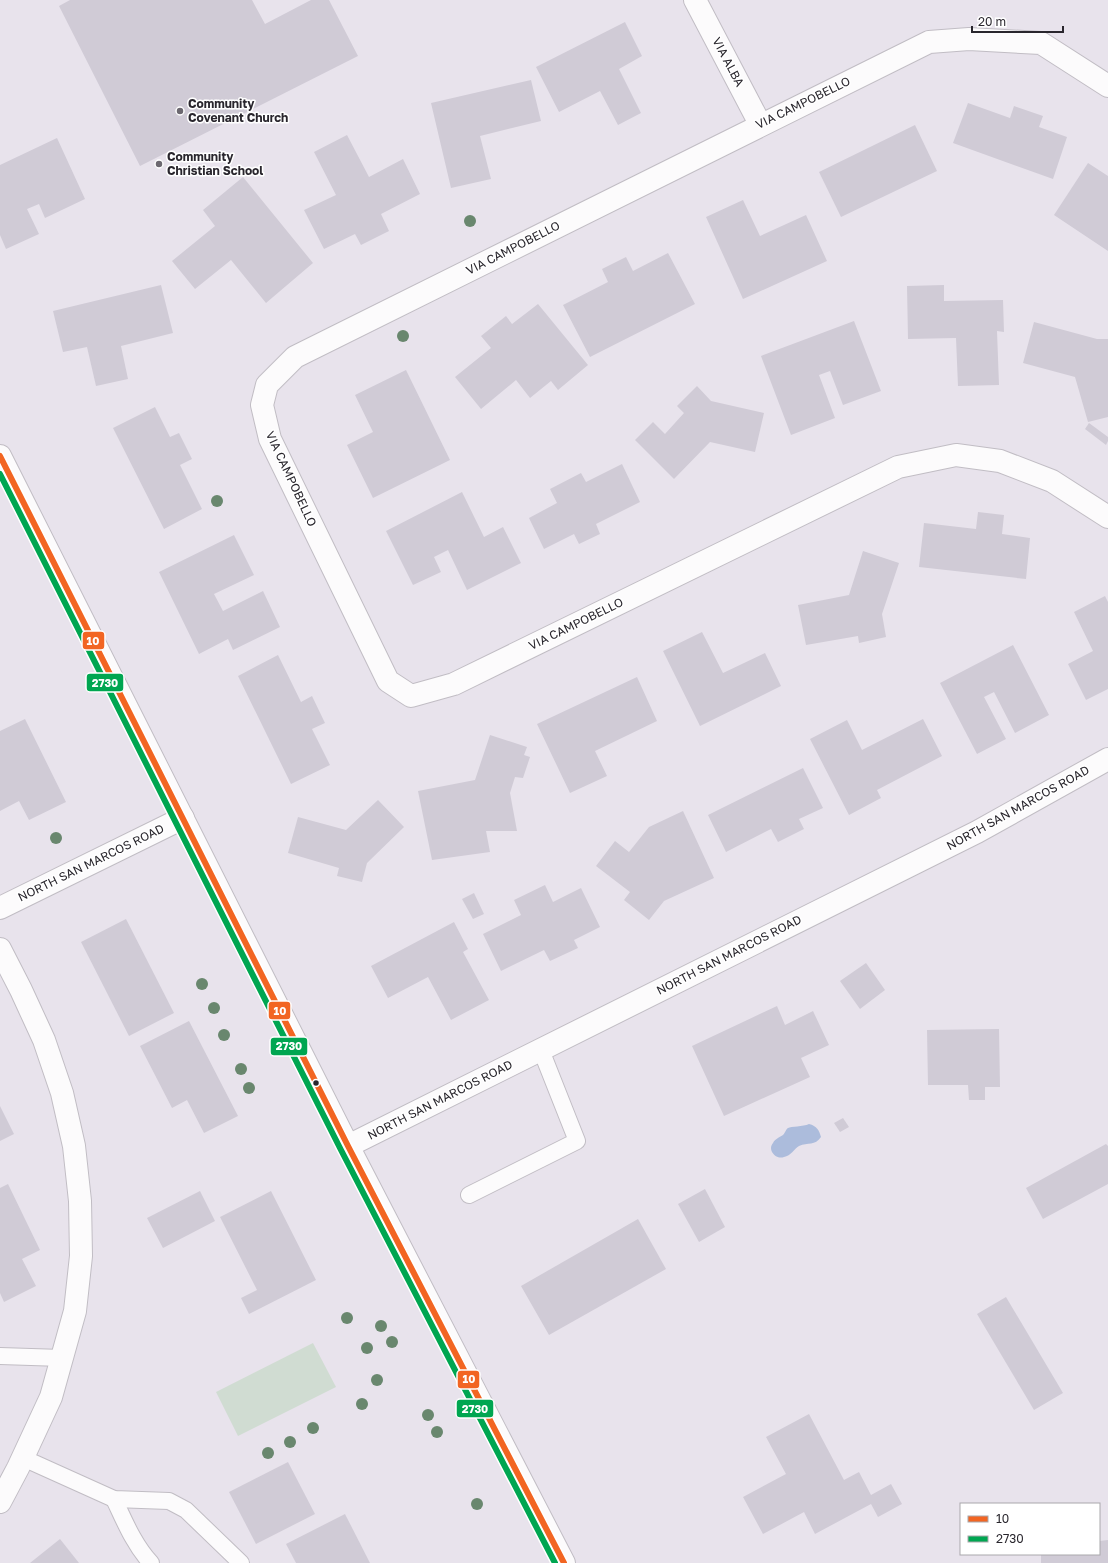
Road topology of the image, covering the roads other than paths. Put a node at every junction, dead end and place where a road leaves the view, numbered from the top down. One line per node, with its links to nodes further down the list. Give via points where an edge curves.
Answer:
1 (695, 0): 3 (street, VIA ALBA)
2 (1108, 86): 3 (street, VIA CAMPOBELLO, via 1041,43 969,39 929,42)
3 (760, 124): 5 (street, VIA CAMPOBELLO, via 295,357 267,385 262,405 270,439 388,681 411,696 454,684 898,467 956,455 1000,461 1052,481)
4 (0, 456): 7 (street)
5 (1108, 517)
6 (1108, 758): 10 (street, NORTH SAN MARCOS ROAD, via 977,832)
7 (183, 818): 8 (street, NORTH SAN MARCOS ROAD); 11 (street)
8 (0, 908)
9 (0, 948): 14 (street, via 44,1040 62,1093 74,1146 80,1201 81,1256 75,1311)
10 (541, 1050): 11 (street, NORTH SAN MARCOS ROAD); 12 (lane, via 577,1141)
11 (348, 1146): 20 (street)
12 (469, 1195)
13 (0, 1356): 14 (lane)
14 (62, 1358): 15 (street, via 51,1397)
15 (23, 1458): 16 (lane); 17 (street)
16 (114, 1499): 18 (lane, via 128,1529); 19 (lane, via 169,1501 186,1510)
17 (0, 1502)
18 (151, 1563)
19 (241, 1563)
20 (564, 1563)

